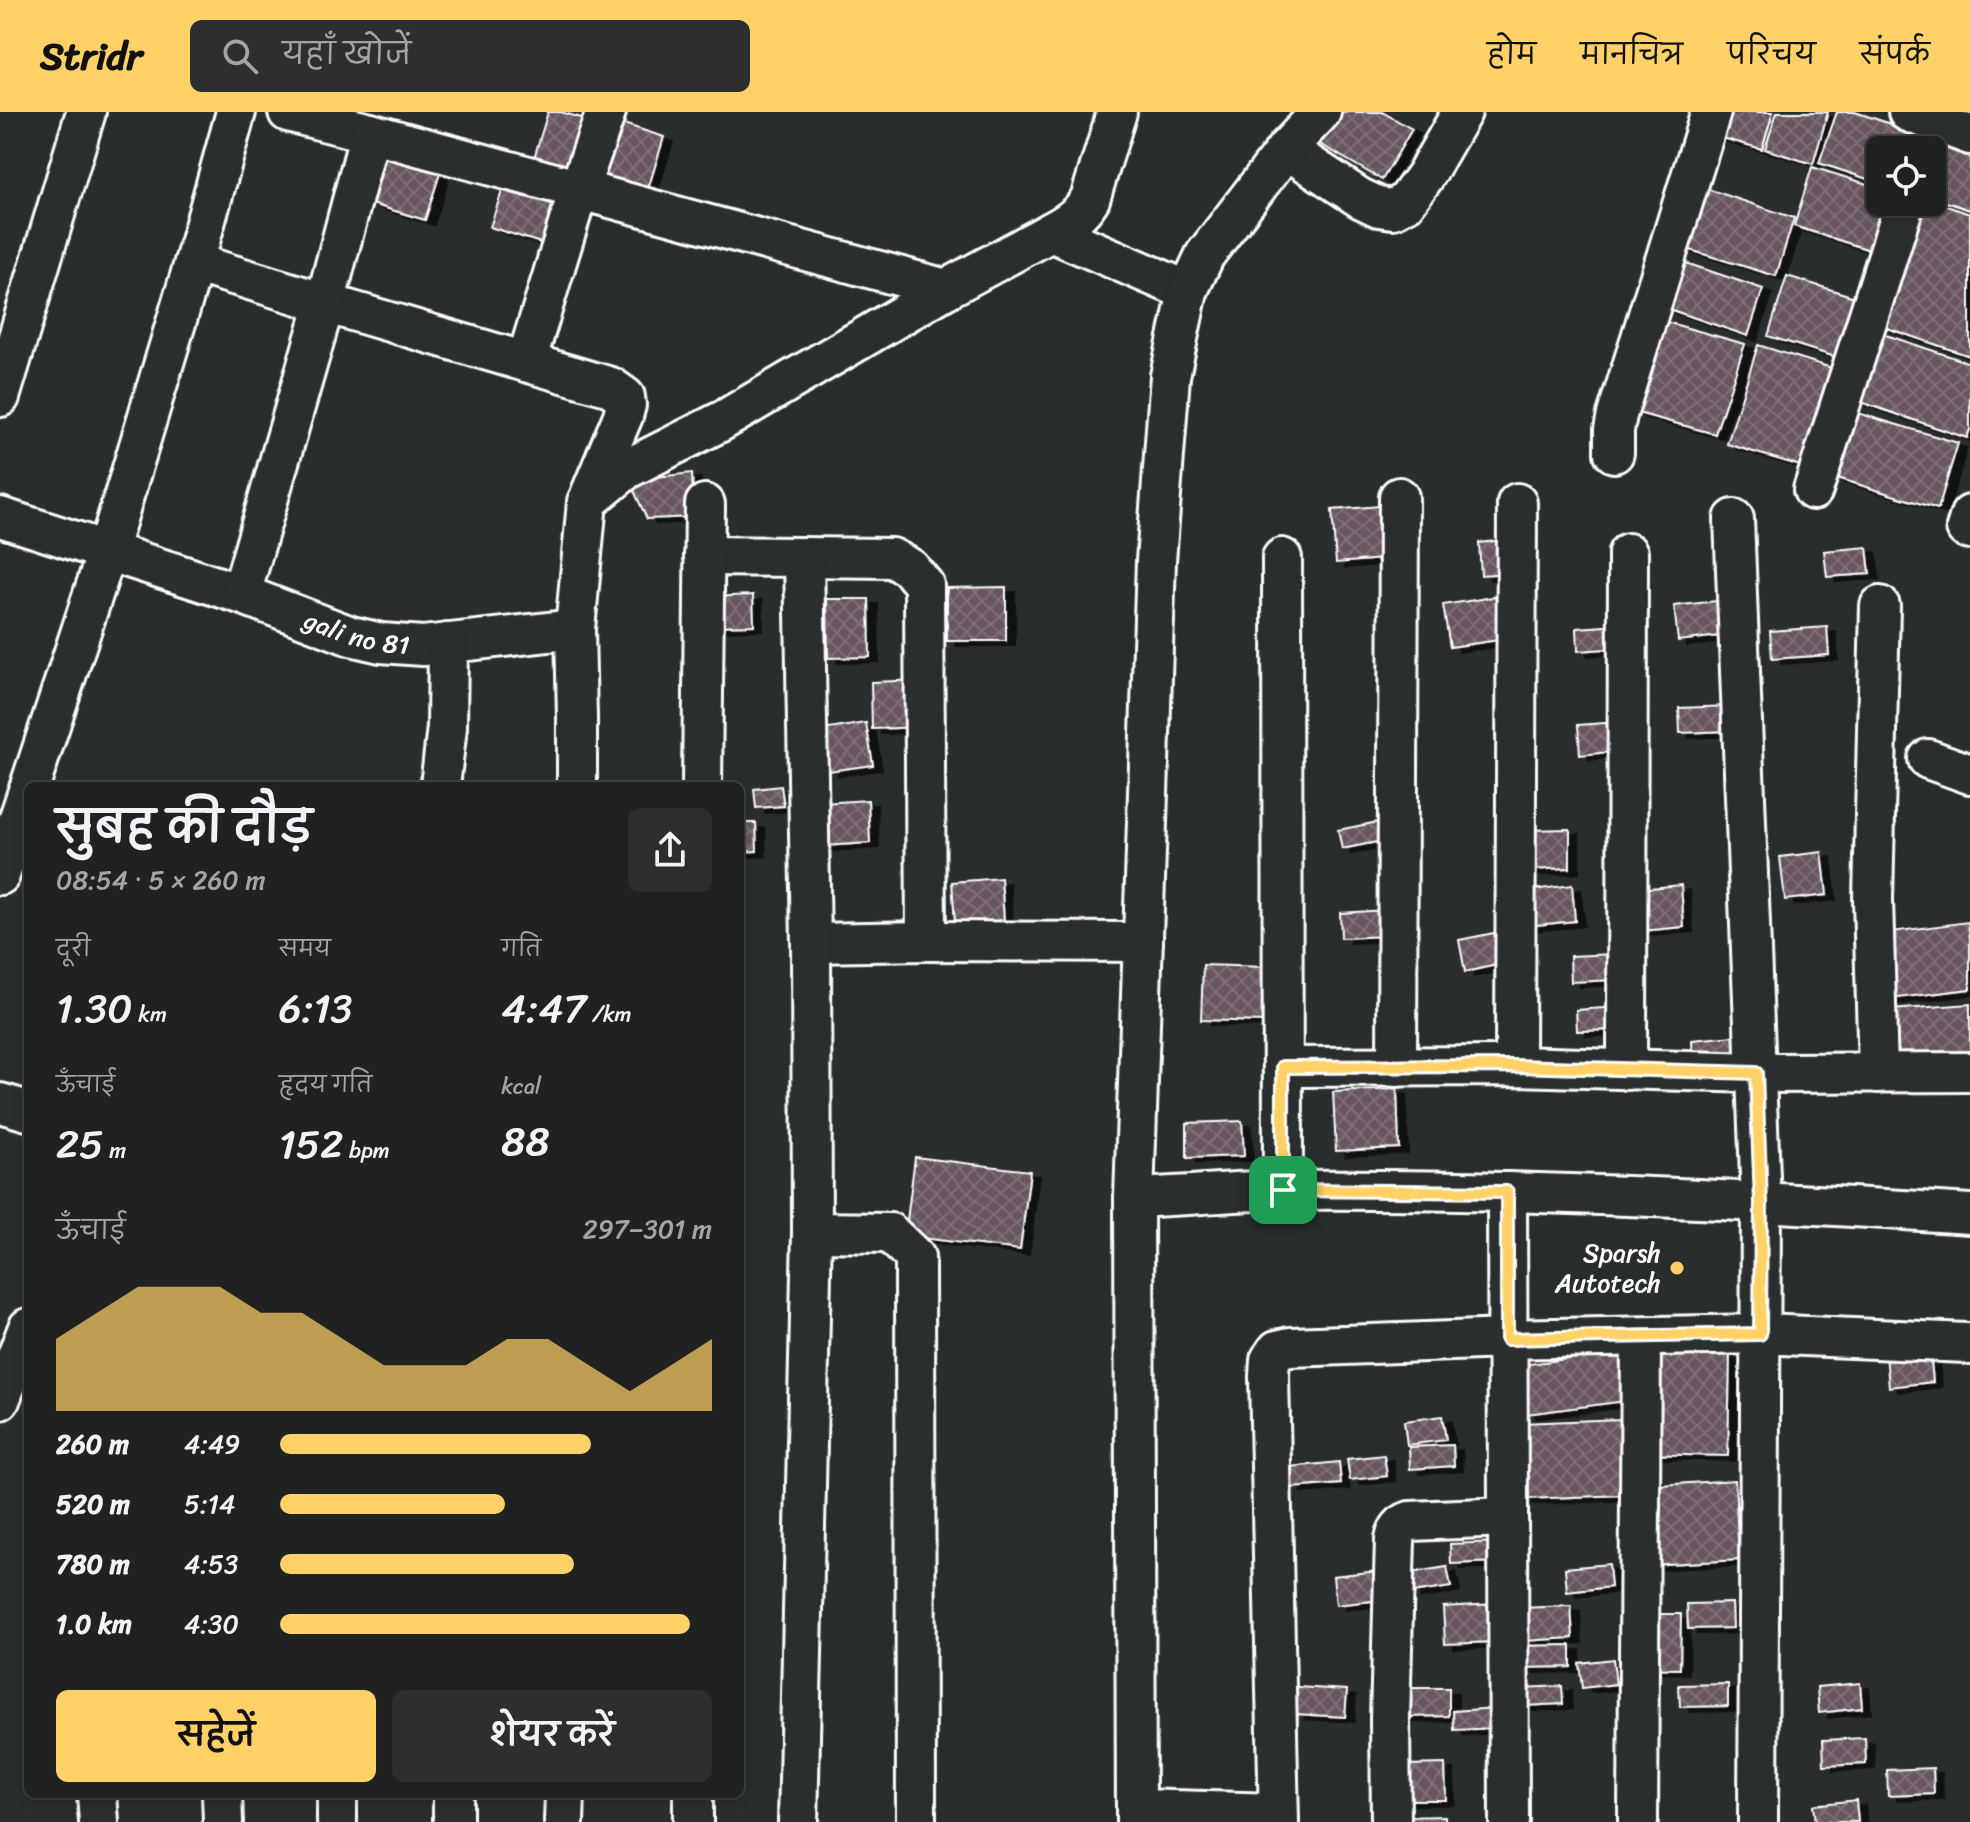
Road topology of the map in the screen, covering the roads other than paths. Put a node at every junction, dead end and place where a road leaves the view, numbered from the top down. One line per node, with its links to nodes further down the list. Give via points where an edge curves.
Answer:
1 (86, 112): 21 (street)
2 (236, 112): 16 (street)
3 (288, 112): 10 (street)
4 (606, 112): 13 (street)
5 (1321, 112): 12 (street)
6 (1462, 112): 12 (street, via 1425,176 1406,202 1393,209 1360,198)
7 (1711, 112): 22 (street, via 1617,415)
8 (1114, 113): 15 (street, via 1090,199 1072,220)
9 (1920, 127): 11 (street)
10 (370, 133): 13 (street); 19 (street)
11 (1970, 135)
12 (1286, 149): 18 (street, via 1205,255)
13 (579, 189): 17 (street); 20 (street)
14 (1901, 216): 23 (street)
15 (1051, 232): 17 (street); 18 (street)
16 (194, 263): 19 (street); 32 (street)
17 (946, 289): 25 (street, via 722,421 627,469)
18 (1188, 291): 50 (street, via 1170,376 1156,561)
19 (325, 303): 20 (street); 37 (street)
20 (526, 362): 25 (street, via 611,387 625,397 623,416)
21 (0, 397)
22 (1614, 453)
23 (1813, 490)
24 (1399, 497): 54 (street)
25 (587, 502): 39 (street)
26 (1517, 503): 52 (street)
27 (705, 504): 34 (street)
28 (1970, 515): 31 (street)
29 (0, 517): 32 (street, gali no 81)
30 (1734, 519): 57 (street)
31 (1970, 529)
32 (107, 552): 37 (street, gali no 81); 43 (street)
33 (1628, 553): 55 (street)
34 (704, 556): 35 (street); 46 (street)
35 (804, 557): 49 (street, via 892,558 924,585); 51 (street)
36 (1282, 558): 53 (street)
37 (241, 594): 40 (street, gali no 81, via 351,636 381,643)
38 (1880, 606): 58 (street, via 1873,899)
39 (575, 629): 40 (street, gali no 81); 45 (street)
40 (448, 643): 44 (street)
41 (1928, 759): 42 (street)
42 (1970, 774)
43 (31, 782)
44 (440, 782)
45 (577, 782)
46 (702, 782)
47 (24, 803): 48 (street)
48 (0, 875)
49 (926, 941): 50 (street); 51 (street)
50 (1143, 942): 63 (street)
51 (811, 943): 66 (street)
52 (1515, 1066): 54 (street); 55 (street)
53 (1283, 1067): 54 (street); 61 (street)
54 (1397, 1067)
55 (1627, 1070): 57 (street)
56 (1970, 1072): 58 (street)
57 (1756, 1073): 58 (street); 64 (street)
58 (1878, 1073)
59 (0, 1103): 60 (street)
60 (24, 1110)
61 (1283, 1190): 62 (street); 63 (street)
62 (1507, 1192): 64 (street); 70 (street)
63 (1134, 1198): 80 (street)
64 (1761, 1202): 65 (street); 67 (street)
65 (1970, 1214)
66 (812, 1232): 88 (street); 89 (street, via 890,1233 915,1257)
67 (1760, 1334): 69 (street); 71 (street); 93 (street)
68 (24, 1338): 72 (street)
69 (1641, 1338): 70 (street); 92 (street)
70 (1507, 1339): 73 (street); 81 (street, via 1290,1347 1277,1350 1270,1360)
71 (1970, 1345)
72 (0, 1400)
73 (1508, 1517): 90 (street, via 1410,1521 1397,1531); 91 (street)
74 (97, 1798): 82 (street)
75 (222, 1798): 83 (street)
76 (337, 1798): 84 (street)
77 (453, 1798): 85 (street)
78 (565, 1798): 86 (street)
79 (693, 1798): 87 (street)
80 (1136, 1815): 81 (street)
81 (1278, 1818)
82 (99, 1822)
83 (223, 1822)
84 (337, 1822)
85 (453, 1822)
86 (564, 1822)
87 (693, 1822)
88 (798, 1822)
89 (916, 1822)
90 (1391, 1822)
91 (1509, 1822)
92 (1638, 1822)
93 (1758, 1822)

